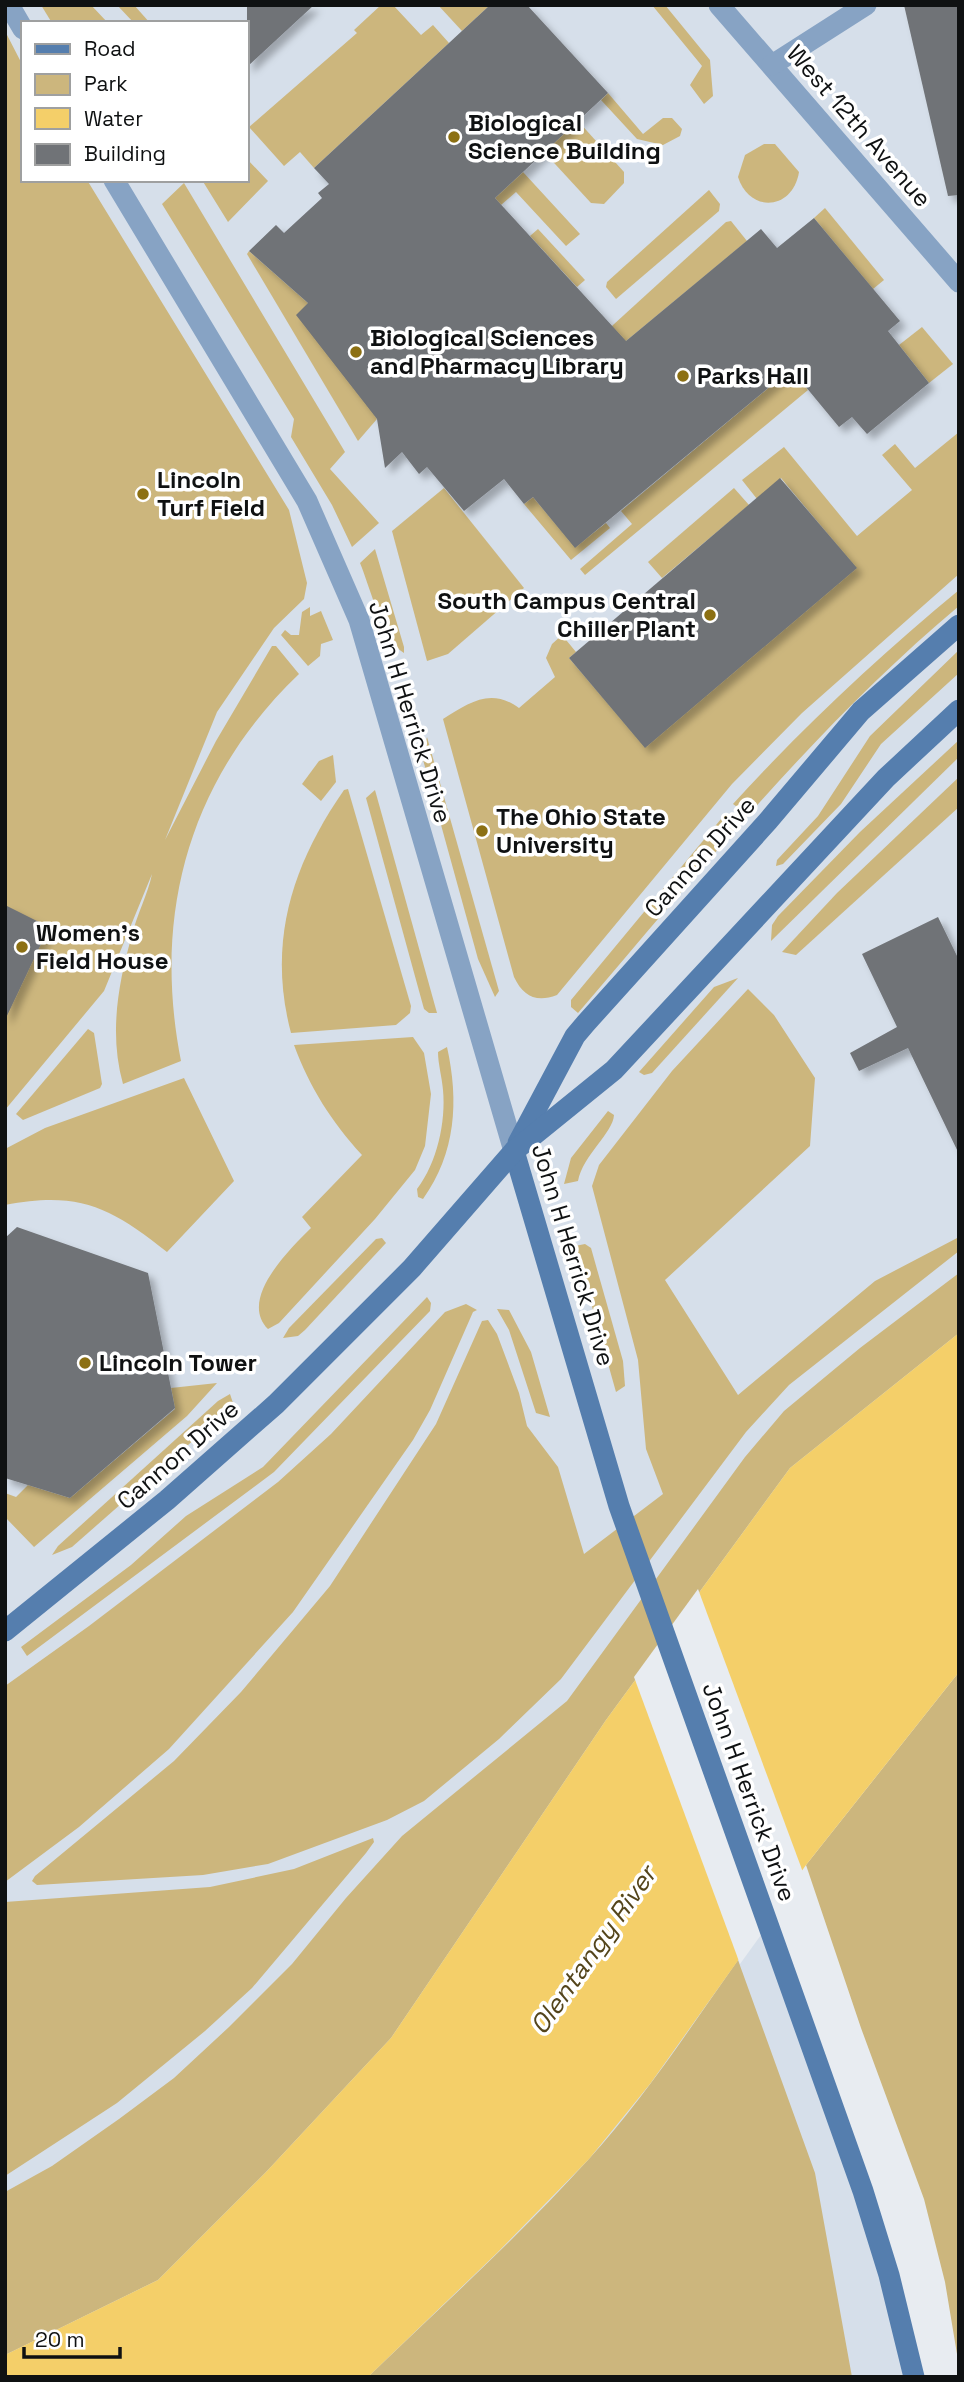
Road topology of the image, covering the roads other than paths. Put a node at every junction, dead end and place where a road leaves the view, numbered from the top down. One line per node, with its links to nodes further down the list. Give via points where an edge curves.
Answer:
1 (9, 5): 4 (street)
2 (719, 5): 5 (street, West 12th Avenue)
3 (866, 5): 5 (street)
4 (21, 26)
5 (772, 65): 7 (street, West 12th Avenue)
6 (115, 182): 10 (street, John H Herrick Drive, via 307,501 359,620)
7 (959, 282)
8 (959, 625): 10 (street, Cannon Drive, via 861,711 575,1036)
9 (959, 710): 10 (street, Cannon Drive, via 886,778 614,1070)
10 (514, 1151): 11 (street, Cannon Drive, via 412,1268 276,1404 167,1500); 12 (street, John H Herrick Drive, via 619,1506 828,2090 889,2275)
11 (5, 1630)
12 (914, 2377)

